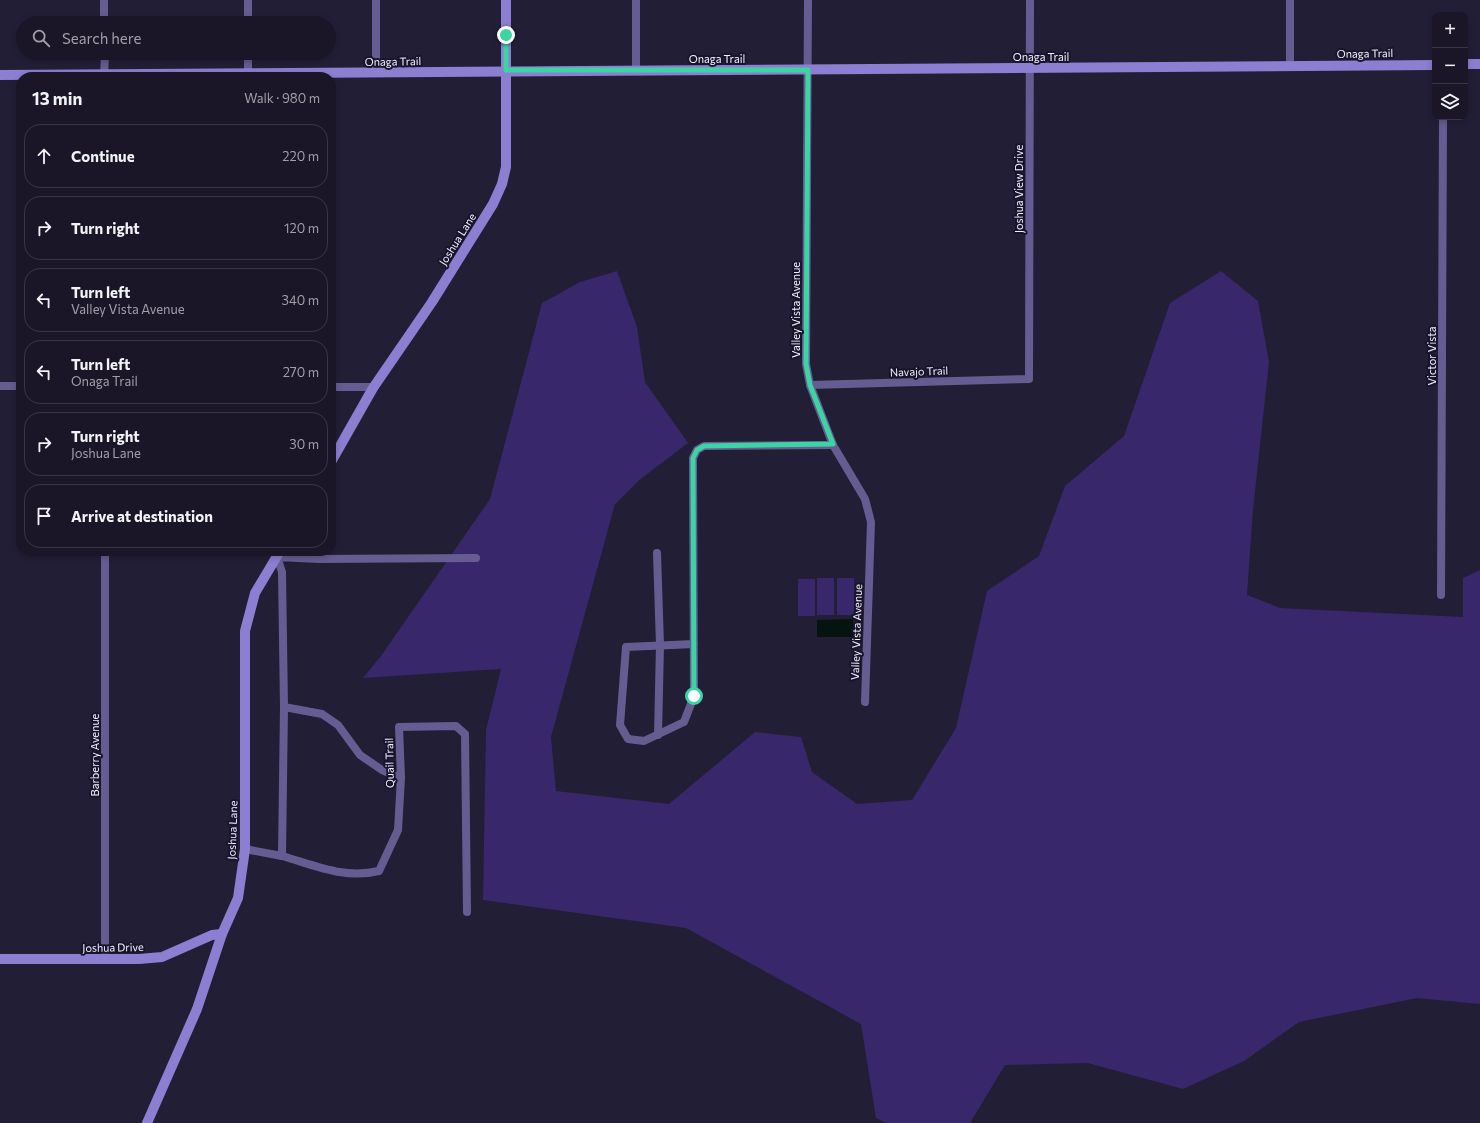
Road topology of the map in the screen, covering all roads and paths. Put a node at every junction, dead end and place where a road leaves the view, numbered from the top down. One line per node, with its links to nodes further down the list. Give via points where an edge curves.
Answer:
1 (104, 0): 9 (street)
2 (248, 0): 10 (street)
3 (376, 0): 23 (street)
4 (506, 0): 18 (street, Joshua Lane)
5 (636, 0): 20 (street)
6 (808, 0): 19 (street, Valley Vista Avenue)
7 (1030, 0): 17 (street, Joshua View Drive)
8 (1290, 0): 16 (street)
9 (104, 16)
10 (248, 16)
11 (104, 60): 21 (street)
12 (248, 60): 22 (street)
13 (1468, 64): 14 (street)
14 (1480, 64)
15 (1432, 65): 16 (street, Onaga Trail)
16 (1290, 66): 17 (street, Onaga Trail)
17 (1029, 68): 19 (street, Onaga Trail); 28 (street, Joshua View Drive)
18 (506, 70): 20 (street, Onaga Trail); 23 (street, Onaga Trail); 33 (street, Joshua Lane, via 506,167 502,184 493,204 432,302)
19 (808, 70): 20 (street, Onaga Trail); 29 (street, Valley Vista Avenue, via 806,364)
20 (636, 71)
21 (104, 72)
22 (248, 72)
23 (376, 73): 24 (street, Onaga Trail)
24 (336, 74)
25 (0, 75): 26 (street, Onaga Trail)
26 (16, 75)
27 (1443, 120): 42 (street, Victor Vista)
28 (1029, 379): 29 (street, Navajo Trail)
29 (810, 385): 34 (street, Valley Vista Avenue)
30 (0, 386): 31 (street)
31 (16, 386)
32 (336, 387): 33 (street)
33 (374, 387): 35 (street, Joshua Lane)
34 (833, 444): 43 (street, via 704,446 697,450 693,458); 45 (street, Valley Vista Avenue, via 865,499 871,522)
35 (336, 453)
36 (657, 553): 44 (street)
37 (105, 556): 54 (street, Barberry Avenue)
38 (278, 556): 49 (street, Joshua Lane, via 255,593 245,631)
39 (279, 556): 46 (street, via 282,572)
40 (295, 556): 41 (street, via 319,559)
41 (476, 558)
42 (1441, 595)
43 (694, 644): 44 (street); 47 (street, via 694,696 684,722)
44 (660, 645): 47 (street); 47 (street, via 626,647 620,725 628,739 644,741)
45 (865, 702)
46 (284, 706): 48 (street, via 322,714 338,725 360,755 382,770); 50 (street)
47 (658, 735)
48 (401, 778): 50 (street, Quail Trail, via 398,830 380,871 346,874); 51 (street, Quail Trail, via 399,727 456,726 465,734)
49 (245, 849): 50 (street); 52 (street, Joshua Lane, via 238,898)
50 (282, 856)
51 (467, 912)
52 (222, 934): 54 (street, Joshua Drive, via 209,936 162,957); 55 (street, Joshua Lane, via 197,1008)
53 (0, 959): 54 (street, Joshua Drive)
54 (105, 959)
55 (147, 1123)

